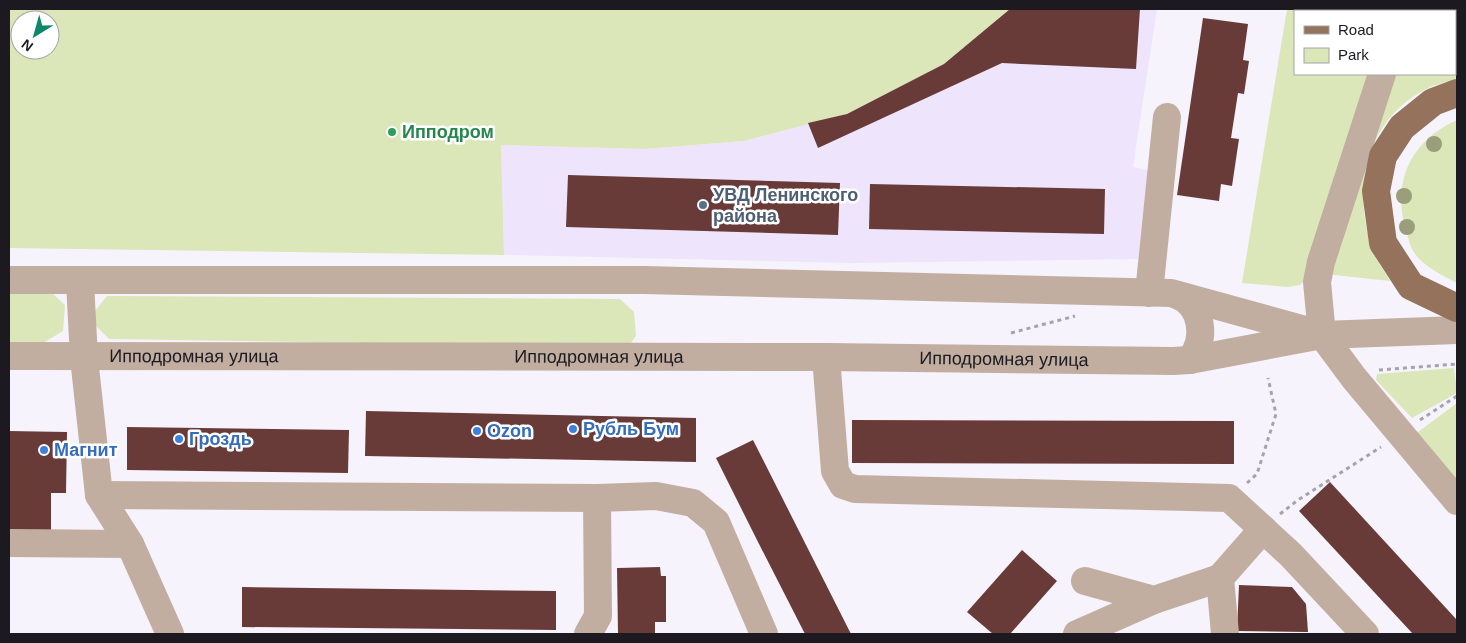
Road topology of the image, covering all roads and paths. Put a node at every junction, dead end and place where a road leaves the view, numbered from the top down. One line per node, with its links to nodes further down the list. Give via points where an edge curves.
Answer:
1 (1382, 75): 9 (street, via 1321,262 1317,282)
2 (1457, 93): 7 (main road, via 1433,102 1402,127 1383,156 1376,191 1383,243 1411,286)
3 (1167, 117): 6 (street)
4 (9, 280): 5 (street)
5 (80, 282): 6 (street, via 644,280); 12 (street)
6 (1160, 293): 9 (street); 13 (street, via 1191,302 1199,316 1200,344)
7 (1457, 308)
8 (1457, 330): 9 (street)
9 (1322, 335): 13 (street, Ипподромная улица); 23 (street)
10 (9, 356): 12 (street, Ипподромная улица)
11 (826, 357): 12 (street, Ипподромная улица); 13 (street, Ипподромная улица); 22 (street, via 835,472 843,485 855,489)
12 (84, 358): 20 (street)
13 (1190, 360)
14 (1457, 364): 15 (path)
15 (1373, 371)
16 (1268, 378): 22 (path, via 1276,414 1257,474)
17 (1457, 396): 18 (path)
18 (1413, 425)
19 (1384, 445): 24 (path, via 1298,500)
20 (99, 495): 21 (street); 26 (street)
21 (597, 498): 31 (street, via 598,616); 32 (street, via 656,496 693,504 716,522)
22 (1229, 498): 24 (street)
23 (1457, 501)
24 (1262, 529): 27 (street); 35 (street)
25 (9, 543): 26 (street)
26 (130, 544): 30 (street)
27 (1220, 578): 29 (street); 34 (street)
28 (1085, 581): 29 (street)
29 (1154, 600): 33 (street)
30 (170, 634)
31 (588, 634)
32 (764, 634)
33 (1077, 634)
34 (1225, 634)
35 (1365, 634)

